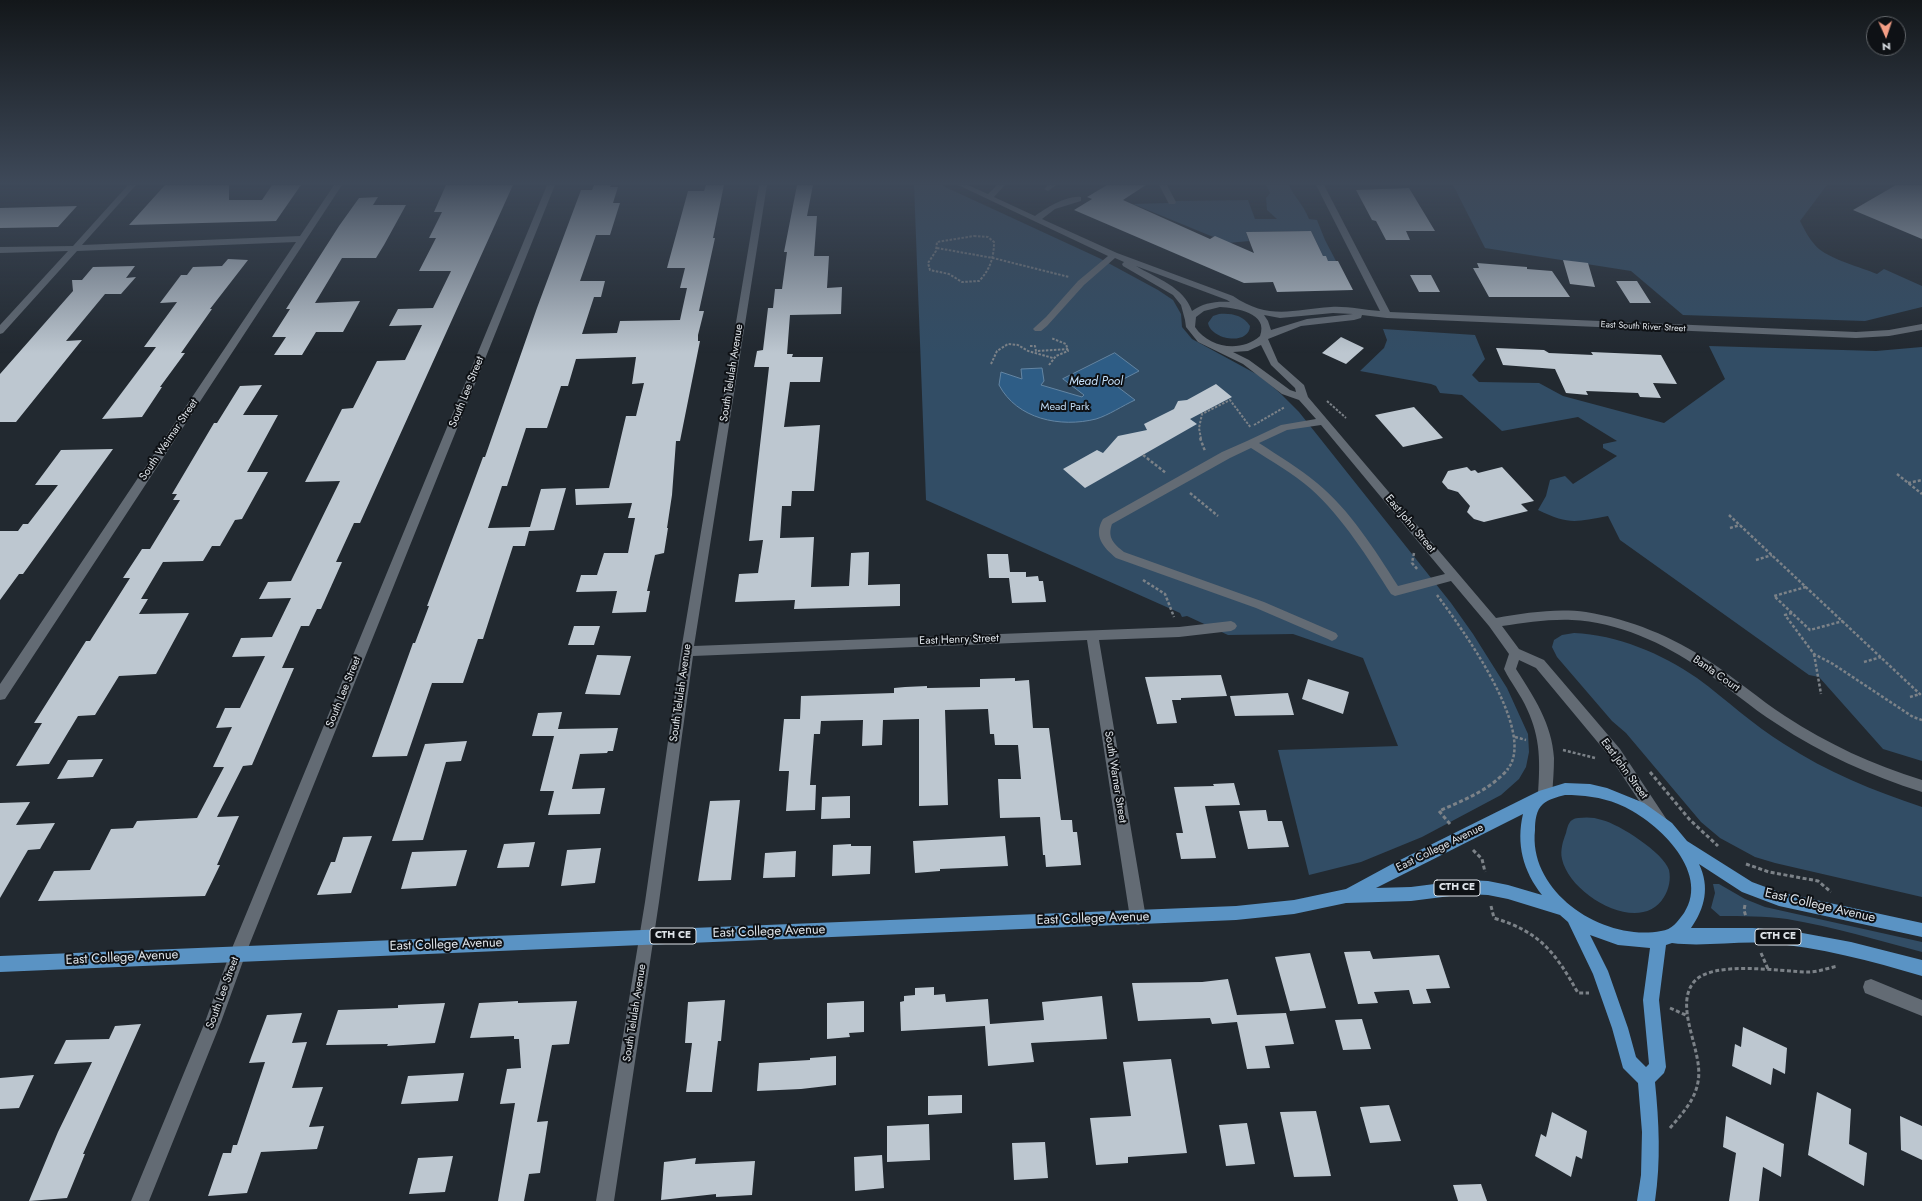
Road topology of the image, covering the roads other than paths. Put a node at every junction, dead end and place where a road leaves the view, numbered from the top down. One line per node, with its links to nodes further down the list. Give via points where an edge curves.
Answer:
1 (81, 241): 8 (street)
2 (272, 241): 8 (street)
3 (301, 241): 31 (street, South Weimar Street)
4 (529, 241): 42 (street, South Lee Street)
5 (754, 241): 29 (street, South Telulah Avenue)
6 (1084, 241): 10 (street)
7 (1349, 241): 14 (street)
8 (75, 248): 9 (street); 18 (street)
9 (0, 250)
10 (1114, 255): 11 (street, via 1230,298); 15 (street, via 1134,270 1176,294 1185,305); 17 (street, via 1082,282 1046,324)
11 (1243, 307): 12 (street); 15 (street, via 1209,305 1200,308)
12 (1253, 312): 13 (street, East South River Street, via 1280,315 1333,310); 19 (street, via 1265,324 1267,330)
13 (1364, 314): 14 (street, East South River Street); 19 (street, East South River Street, via 1348,319 1299,323)
14 (1388, 315): 16 (street, East South River Street, via 1734,332 1856,335)
15 (1190, 320): 20 (street, via 1194,333)
16 (1922, 327)
17 (1038, 329)
18 (0, 331)
19 (1264, 338): 20 (street, via 1247,347 1224,348); 21 (street, East John Street, via 1274,363 1300,387)
20 (1212, 345): 21 (street, East John Street, via 1246,362 1286,392)
21 (1303, 398): 22 (street, East John Street)
22 (1324, 421): 23 (street, via 1285,427); 24 (street, East John Street)
23 (1251, 443): 24 (street, via 1302,477 1332,503 1395,591); 28 (street, via 1107,522 1103,532 1108,545 1120,555 1260,605)
24 (1453, 576): 25 (street, East John Street)
25 (1493, 623): 30 (street, East John Street); 32 (street, Banta Court, via 1534,616 1576,616 1613,622 1644,632 1704,664 1810,739 1865,767)
26 (1230, 626): 27 (street, East Henry Street, via 1179,632)
27 (1092, 635): 29 (street, East Henry Street); 38 (street, South Warner Street)
28 (1332, 636)
29 (686, 651): 40 (street, South Telulah Avenue)
30 (1515, 652): 33 (street, via 1510,669 1533,707 1546,745); 34 (street, East John Street, via 1540,664 1615,753)
31 (0, 695)
32 (1922, 786)
33 (1540, 798): 34 (main road, East College Avenue, via 1566,789 1589,790 1641,808); 36 (main road, East College Avenue / CTH CE); 37 (main road, via 1531,810 1526,834 1527,848 1540,879 1551,895)
34 (1662, 824): 35 (main road, East College Avenue)
35 (1682, 845): 39 (main road, East College Avenue, via 1746,887 1779,899); 41 (main road, via 1695,872 1698,892 1696,907 1681,929)
36 (1346, 896): 37 (main road, East College Avenue / CTH CE, via 1411,894 1466,887 1488,888 1508,892); 38 (main road, East College Avenue / CTH CE, via 1236,913)
37 (1570, 913): 41 (main road, via 1601,932 1622,938 1644,941); 47 (main road, via 1605,984 1629,1062)
38 (1138, 918): 40 (main road, East College Avenue / CTH CE)
39 (1922, 930)
40 (647, 937): 42 (main road, East College Avenue / CTH CE); 49 (street, South Telulah Avenue)
41 (1666, 938): 44 (main road, CTH CE, via 1780,937 1874,955); 47 (main road, via 1651,1000 1658,1067)
42 (238, 953): 43 (main road, East College Avenue / CTH CE); 48 (street, South Lee Street, via 214,1022)
43 (0, 964)
44 (1922, 968)
45 (1871, 987): 46 (street)
46 (1917, 1006)
47 (1646, 1079): 50 (main road, via 1651,1132)
48 (140, 1201)
49 (605, 1201)
50 (1646, 1201)

